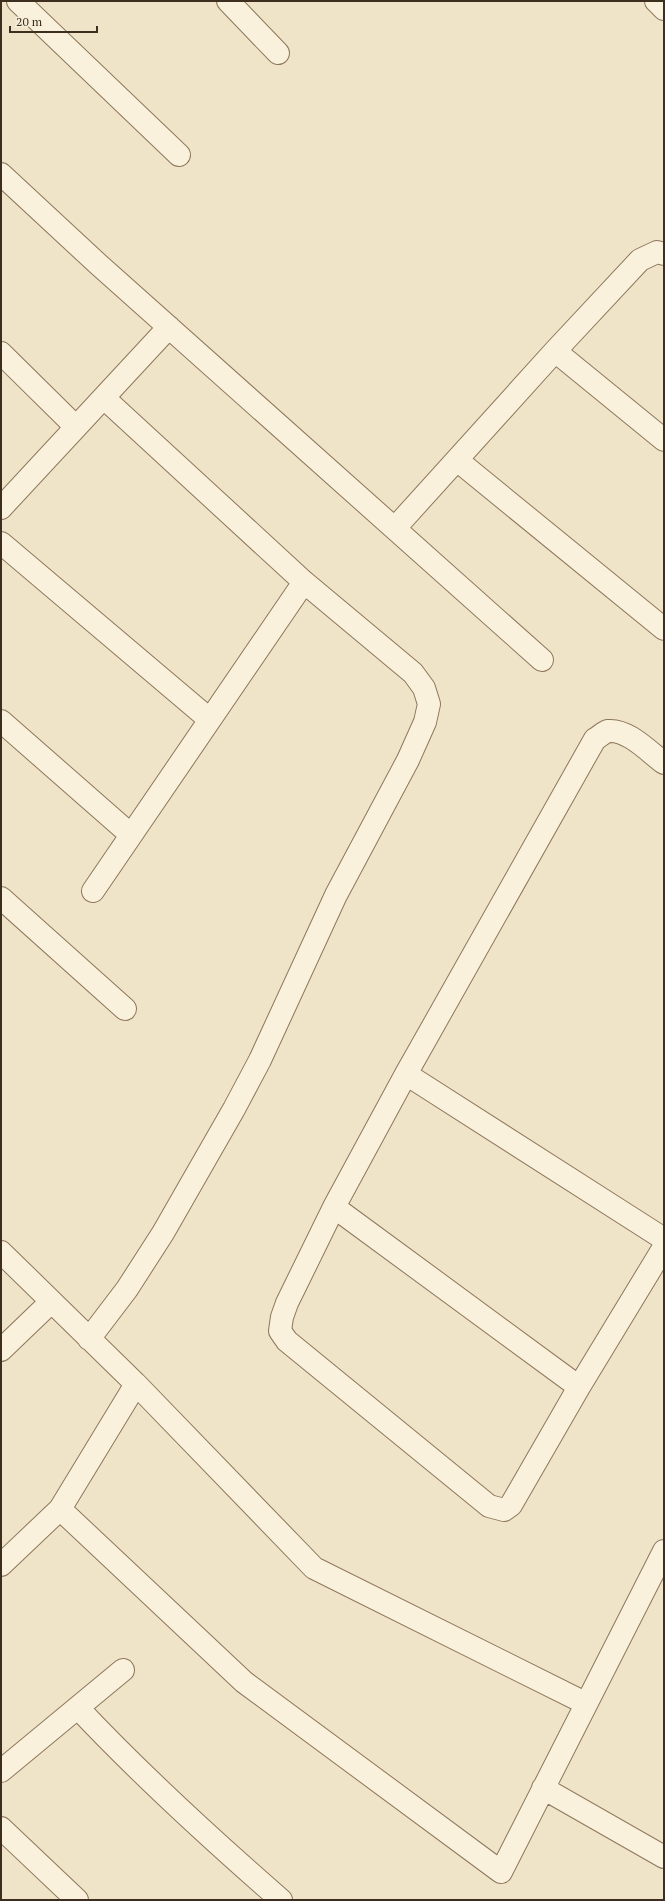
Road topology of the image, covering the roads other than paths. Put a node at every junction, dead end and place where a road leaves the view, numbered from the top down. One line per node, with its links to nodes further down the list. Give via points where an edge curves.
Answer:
1 (18, 1): 6 (street)
2 (228, 1): 5 (street)
3 (656, 1): 4 (street)
4 (664, 9)
5 (278, 53)
6 (179, 155)
7 (1, 174): 9 (street)
8 (664, 254): 10 (street, via 657,252 640,260)
9 (169, 327): 12 (street); 17 (street)
10 (555, 351): 14 (street); 15 (street)
11 (1, 353): 13 (street)
12 (104, 398): 13 (street); 19 (street)
13 (76, 427): 16 (street)
14 (664, 440)
15 (457, 460): 17 (street); 20 (street)
16 (1, 508)
17 (395, 528): 21 (street)
18 (1, 543): 22 (street)
19 (304, 582): 22 (street); 35 (street, via 413,673 424,688 429,704 425,722 408,760 336,895 260,1060 234,1109 127,1289)
20 (664, 630)
21 (542, 660)
22 (209, 719): 25 (street)
23 (1, 721): 25 (street)
24 (664, 763): 29 (street, via 617,732 606,731 595,740)
25 (131, 835): 26 (street)
26 (93, 891)
27 (1, 898): 28 (street)
28 (125, 1009)
29 (406, 1074): 30 (street); 31 (street)
30 (334, 1208): 38 (street); 38 (street, via 287,1303 280,1331 287,1341 489,1506 504,1510 511,1505)
31 (664, 1239)
32 (664, 1246): 38 (street)
33 (1, 1252): 34 (street)
34 (51, 1302): 35 (street); 36 (street)
35 (89, 1340): 37 (street)
36 (1, 1350)
37 (136, 1384): 39 (street); 43 (street, via 314,1568)
38 (579, 1387)
39 (60, 1509): 41 (street); 46 (street, via 244,1682 501,1872)
40 (664, 1551): 43 (street)
41 (1, 1565)
42 (123, 1670): 44 (street)
43 (585, 1703): 46 (street)
44 (78, 1708): 45 (street); 50 (street, via 208,1837)
45 (1, 1771)
46 (543, 1788): 48 (street)
47 (1, 1828): 49 (street)
48 (664, 1858)
49 (66, 1896)
50 (281, 1900)

